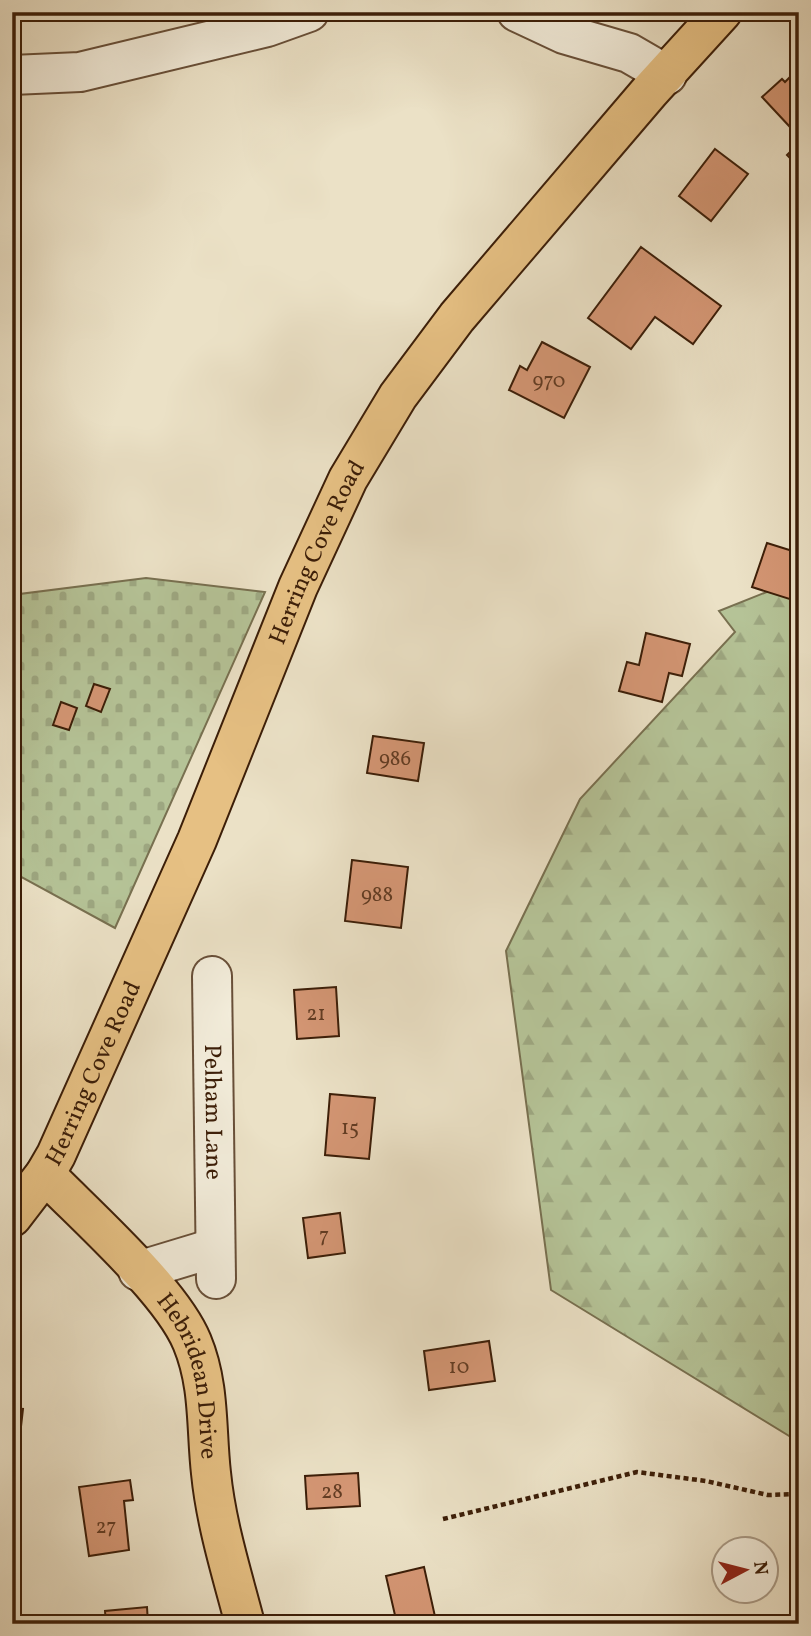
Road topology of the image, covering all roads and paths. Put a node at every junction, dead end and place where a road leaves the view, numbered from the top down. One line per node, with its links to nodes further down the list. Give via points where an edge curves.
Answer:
1 (309, 12): 4 (street, via 267,27 80,72)
2 (517, 12): 5 (street, via 564,34 629,53)
3 (722, 12): 5 (main road, Herring Cove Road)
4 (12, 75)
5 (667, 75): 7 (main road, Herring Cove Road, via 457,317 398,396 348,479 298,587 197,840)
6 (212, 976): 9 (street, Pelham Lane, via 215,1263)
7 (46, 1174): 8 (main road, Herring Cove Road); 9 (main road, Hebridean Drive)
8 (12, 1217)
9 (138, 1271): 12 (main road, Hebridean Drive, via 173,1309 192,1340 202,1371 216,1508)
10 (799, 1494): 11 (path, via 768,1495 637,1472)
11 (443, 1519)
12 (245, 1624)

